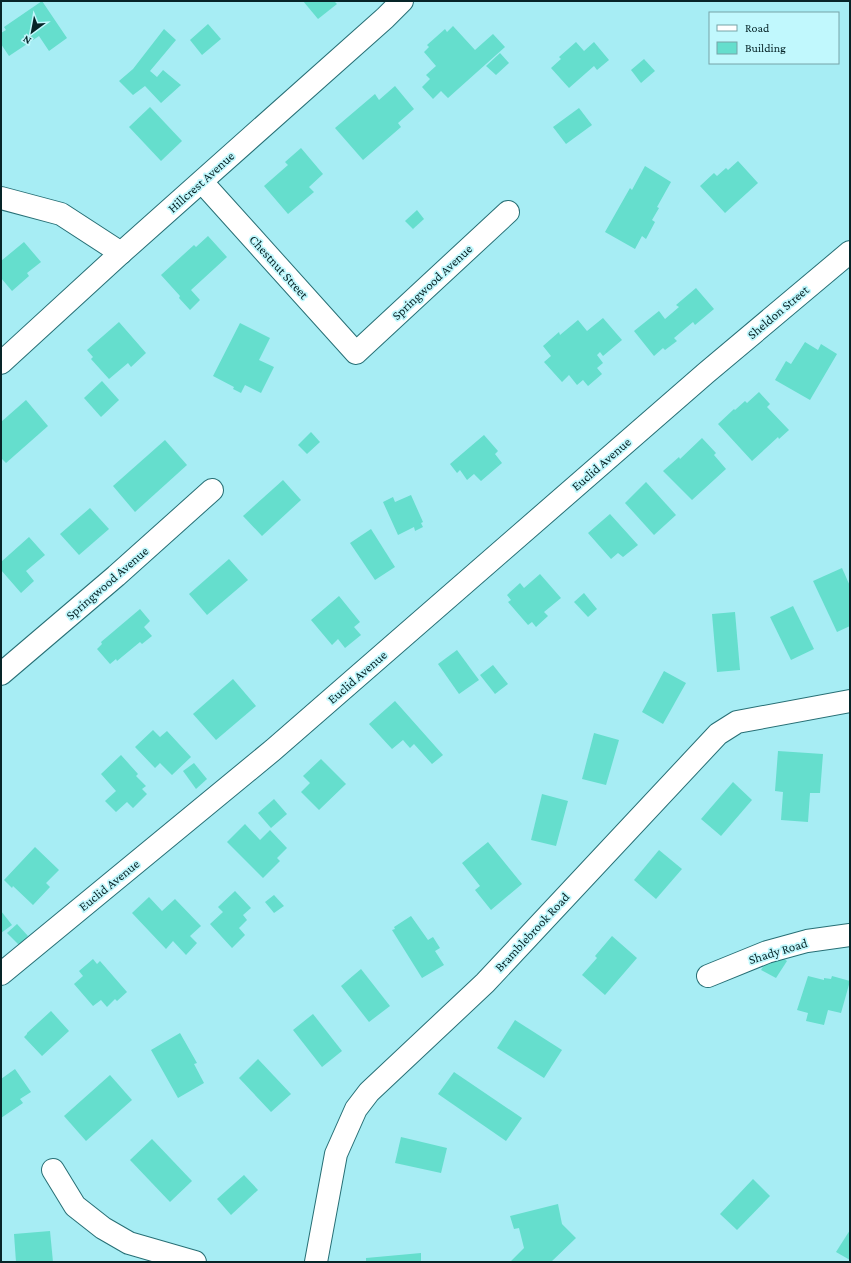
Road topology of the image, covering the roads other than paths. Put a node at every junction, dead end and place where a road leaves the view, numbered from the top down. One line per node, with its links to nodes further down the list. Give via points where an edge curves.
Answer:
1 (402, 1): 2 (street, Hillcrest Avenue)
2 (202, 182): 6 (street, Hillcrest Avenue); 7 (street, Chestnut Street)
3 (1, 198): 6 (street, via 60,214)
4 (508, 212): 7 (street, Springwood Avenue)
5 (850, 252): 9 (street, Sheldon Street)
6 (121, 253): 8 (street, Hillcrest Avenue)
7 (356, 353)
8 (1, 363)
9 (706, 373): 14 (street, Euclid Avenue, via 273,750)
10 (212, 490): 11 (street, Springwood Avenue)
11 (1, 674)
12 (850, 701): 18 (street, Bramblebrook Road, via 737,722 718,734 485,984 369,1092 356,1109 336,1154)
13 (850, 935): 15 (street, Shady Road, via 774,950)
14 (1, 974)
15 (708, 976)
16 (53, 1170): 17 (street, via 75,1206 103,1228 129,1243)
17 (195, 1262)
18 (316, 1262)

